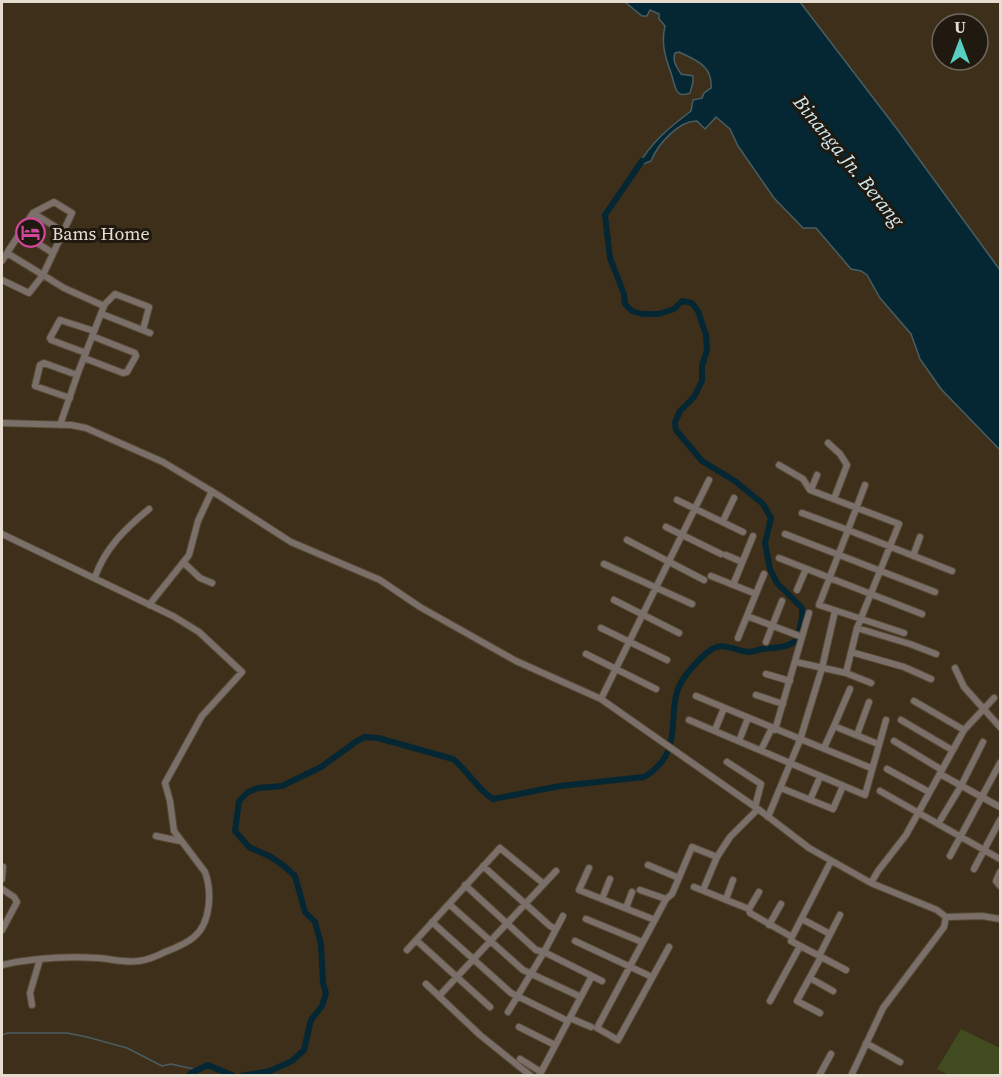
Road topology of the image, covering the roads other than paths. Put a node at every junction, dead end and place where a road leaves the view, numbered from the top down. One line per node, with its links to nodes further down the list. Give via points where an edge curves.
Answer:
1 (33, 213): 2 (street); 2 (street, via 57,203 72,213); 3 (street)
2 (62, 231): 5 (street)
3 (21, 233): 4 (street); 5 (street)
4 (7, 253): 6 (street); 7 (street)
5 (53, 253): 7 (street)
6 (2, 261)
7 (43, 275): 8 (street, via 29,293); 9 (street)
8 (2, 280)
9 (104, 305): 10 (street); 11 (street, via 115,294 149,307)
10 (102, 314): 11 (street); 12 (street)
11 (143, 330): 13 (street)
12 (93, 333): 14 (street); 14 (street, via 60,320 50,338); 14 (street, via 136,356 125,373)
13 (150, 333)
14 (85, 356): 15 (street)
15 (77, 375): 16 (street); 16 (street, via 40,365 35,386)
16 (70, 398): 18 (street)
17 (2, 423): 18 (street)
18 (60, 425): 25 (street, via 86,428 131,447)
19 (828, 443): 27 (street, via 847,465)
20 (779, 465): 24 (street, via 803,479)
21 (817, 475): 24 (street)
22 (709, 480): 30 (street)
23 (866, 485): 31 (street)
24 (811, 490): 27 (street)
25 (212, 491): 49 (street); 102 (street, via 291,542 380,580 525,666)
26 (734, 498): 33 (street)
27 (834, 499): 31 (street)
28 (677, 500): 30 (street)
29 (149, 508): 56 (street, via 113,544)
30 (694, 508): 33 (street); 39 (street)
31 (857, 508): 35 (street); 43 (street, via 898,524)
32 (802, 513): 35 (street)
33 (723, 521): 36 (street)
34 (666, 527): 39 (street)
35 (848, 530): 43 (street); 44 (street)
36 (743, 531)
37 (2, 534): 56 (street)
38 (785, 534): 44 (street)
39 (681, 535): 47 (street); 48 (street)
40 (753, 536): 48 (street)
41 (920, 537): 45 (street)
42 (627, 540): 47 (street)
43 (890, 546): 45 (street); 53 (street)
44 (838, 555): 53 (street); 57 (street)
45 (913, 556): 52 (street)
46 (779, 558): 51 (street)
47 (668, 561): 58 (street); 61 (street)
48 (742, 562): 60 (street)
49 (184, 563): 59 (street); 69 (street)
50 (604, 564): 61 (street)
51 (806, 569): 57 (street); 62 (street)
52 (952, 570)
53 (880, 571): 63 (street); 65 (street)
54 (764, 574): 64 (street)
55 (711, 576): 60 (street)
56 (95, 578): 69 (street)
57 (829, 578): 65 (street); 71 (street, via 819,605)
58 (704, 580)
59 (212, 583)
60 (733, 585): 64 (street)
61 (656, 588): 68 (street); 73 (street)
62 (797, 590)
63 (935, 592)
64 (756, 594): 74 (street)
65 (871, 594): 72 (street); 75 (street)
66 (614, 600): 73 (street)
67 (782, 601): 76 (street)
68 (692, 604)
69 (149, 605): 148 (street, via 191,626 241,670 198,723 165,783 174,831)
70 (808, 613): 80 (street)
71 (834, 614): 75 (street); 89 (street)
72 (922, 614)
73 (642, 615): 78 (street); 82 (street)
74 (747, 615): 76 (street); 81 (street)
75 (859, 623): 79 (street); 84 (street); 86 (street)
76 (772, 626): 80 (street); 83 (street)
77 (601, 628): 82 (street)
78 (679, 633)
79 (904, 633)
80 (799, 636): 88 (street)
81 (738, 638)
82 (629, 642): 87 (street); 91 (street)
83 (766, 642)
84 (851, 652): 92 (street); 94 (street)
85 (586, 654): 91 (street)
86 (936, 654)
87 (668, 660)
88 (796, 662): 89 (street); 95 (street)
89 (822, 668): 92 (street); 118 (street)
90 (956, 668): 107 (street, via 964,687)
91 (616, 669): 97 (street); 102 (street)
92 (846, 673): 96 (street)
93 (766, 674): 95 (street)
94 (931, 679)
95 (790, 681): 105 (street)
96 (871, 683)
97 (656, 689)
98 (850, 689): 112 (street)
99 (696, 696): 106 (street)
100 (756, 696): 105 (street)
101 (994, 698): 107 (street)
102 (601, 699): 141 (street)
103 (914, 701): 116 (street)
104 (868, 702): 117 (street)
105 (783, 704): 114 (street)
106 (724, 708): 108 (street); 115 (street)
107 (983, 710): 113 (street); 116 (street)
108 (748, 718): 114 (street); 119 (street)
109 (689, 720): 115 (street)
110 (886, 720): 122 (street)
111 (901, 720): 125 (street)
112 (834, 726): 117 (street); 123 (street)
113 (1000, 727)
114 (773, 729): 118 (street); 124 (street)
115 (715, 730): 119 (street)
116 (964, 730): 125 (street)
117 (856, 735): 122 (street)
118 (800, 740): 123 (street); 128 (street)
119 (739, 741): 124 (street)
120 (894, 741): 131 (street)
121 (983, 742): 134 (street)
122 (878, 744): 129 (street)
123 (824, 748): 129 (street)
124 (761, 750): 128 (street)
125 (952, 750): 131 (street)
126 (727, 762): 141 (street, via 761,784)
127 (1000, 763): 138 (street)
128 (790, 764): 132 (street); 135 (street)
129 (871, 768): 133 (street, via 865,795)
130 (887, 769): 137 (street)
131 (941, 772): 134 (street); 137 (street)
132 (820, 777): 133 (street); 139 (street)
133 (843, 786): 139 (street, via 833,809)
134 (961, 786): 138 (street); 145 (street)
135 (781, 788): 139 (street); 143 (street)
136 (880, 791): 142 (street)
137 (929, 792): 142 (street)
138 (982, 797): 140 (street); 147 (street)
139 (810, 800)
140 (1000, 807)
141 (756, 808): 143 (street); 151 (street)
142 (918, 813): 145 (street); 165 (street)
143 (768, 817): 153 (street)
144 (1000, 820): 149 (street)
145 (938, 824): 147 (street)
146 (156, 836): 148 (street)
147 (961, 836): 149 (street); 150 (street)
148 (180, 841): 206 (street, via 207,879 207,915 194,937 135,962)
149 (984, 850): 152 (street); 158 (street)
150 (950, 856)
151 (717, 857): 161 (street, via 692,847); 172 (street)
152 (1000, 859)
153 (831, 861): 165 (street); 187 (street)
154 (483, 866): 166 (street); 167 (street, via 500,848); 179 (street)
155 (648, 866): 161 (street)
156 (3, 867): 162 (street)
157 (589, 868): 175 (street, via 579,890)
158 (974, 869)
159 (556, 871): 167 (street)
160 (1000, 872): 168 (street, via 996,881)
161 (679, 878): 176 (street)
162 (2, 879)
163 (610, 879): 175 (street)
164 (733, 880): 177 (street)
165 (871, 883): 185 (street)
166 (465, 885): 178 (street); 191 (street)
167 (544, 885): 179 (street)
168 (1000, 886)
169 (694, 887): 172 (street)
170 (2, 889): 194 (street, via 17,902)
171 (640, 890): 176 (street)
172 (703, 890): 177 (street)
173 (632, 892): 181 (street)
174 (759, 892): 182 (street)
175 (602, 898): 181 (street)
176 (666, 899): 189 (street)
177 (726, 899): 182 (street)
178 (449, 904): 190 (street); 198 (street)
179 (525, 904): 191 (street); 193 (street)
180 (781, 904): 192 (street)
181 (626, 908): 189 (street)
182 (748, 909): 192 (street)
183 (840, 915): 195 (street)
184 (563, 916): 193 (street)
185 (946, 917): 188 (street); 230 (street, via 944,927 883,1008)
186 (586, 919): 200 (street)
187 (802, 919): 195 (street); 196 (street)
188 (1000, 919)
189 (655, 920): 200 (street)
190 (432, 922): 197 (street); 207 (street)
191 (507, 924): 198 (street); 204 (street, via 536,950)
192 (769, 925): 196 (street)
193 (556, 929): 204 (street)
194 (2, 930)
195 (830, 934): 205 (street)
196 (792, 937): 201 (street, via 790,941)
197 (416, 940): 203 (street); 213 (street)
198 (491, 941): 207 (street); 211 (street)
199 (575, 941): 208 (street)
200 (642, 942): 208 (street)
201 (800, 946): 205 (street); 222 (street)
202 (669, 947): 214 (street)
203 (407, 950)
204 (544, 952): 211 (street); 212 (street)
205 (820, 957): 210 (street); 215 (street)
206 (40, 959): 209 (street); 223 (street, via 30,993)
207 (473, 960): 213 (street); 219 (street)
208 (630, 964): 214 (street); 214 (street, via 597,1028 618,1040)
209 (2, 965)
210 (846, 970)
211 (532, 974): 219 (street); 221 (street)
212 (592, 976): 216 (street); 221 (street)
213 (457, 977): 220 (street); 224 (street)
214 (652, 977)
215 (810, 978): 218 (street); 226 (street, via 797,1001)
216 (602, 981)
217 (426, 984): 220 (street)
218 (834, 991)
219 (517, 995): 225 (street); 227 (street)
220 (439, 996): 236 (street)
221 (581, 997): 227 (street)
222 (770, 1001)
223 (32, 1005)
224 (490, 1007)
225 (508, 1012)
226 (820, 1013)
227 (569, 1019): 229 (street); 231 (street)
228 (519, 1027): 231 (street)
229 (591, 1027)
230 (866, 1043): 234 (street); 238 (street)
231 (555, 1045): 235 (street)
232 (831, 1054): 237 (street)
233 (520, 1059): 235 (street)
234 (900, 1062)
235 (540, 1073)
236 (531, 1076)
237 (819, 1076)
238 (851, 1076)

